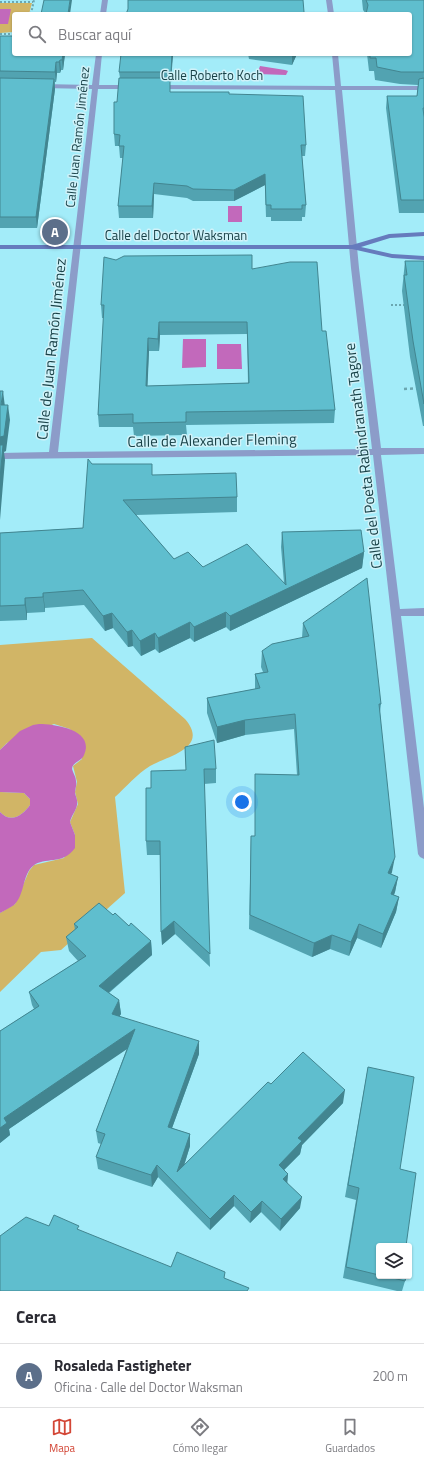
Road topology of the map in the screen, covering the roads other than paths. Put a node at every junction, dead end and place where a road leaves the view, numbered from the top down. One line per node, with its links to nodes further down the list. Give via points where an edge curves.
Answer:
1 (105, 0): 3 (street)
2 (329, 0): 4 (street)
3 (103, 12)
4 (331, 12)
5 (99, 56): 8 (street, Calle Juan Ramón Jiménez)
6 (335, 56): 11 (street, Calle del Poeta Rabindranath Tagore)
7 (32, 86): 8 (street, Calle Roberto Koch)
8 (95, 87): 9 (street, Calle Roberto Koch); 15 (street, Calle Juan Ramón Jiménez)
9 (142, 87)
10 (150, 87): 11 (street, Calle Roberto Koch)
11 (339, 88): 12 (street, Calle Roberto Koch); 16 (street, Calle del Poeta Rabindranath Tagore)
12 (424, 88)
13 (424, 234): 16 (main road, Calle del Doctor Waksman, via 389,236)
14 (0, 247): 15 (main road, Calle del Doctor Waksman)
15 (76, 247): 16 (main road, Calle del Doctor Waksman); 20 (street, Calle de Juan Ramón Jiménez)
16 (352, 247): 17 (main road, Calle del Doctor Waksman, via 392,256); 19 (street, Calle del Poeta Rabindranath Tagore)
17 (424, 258)
18 (424, 451): 19 (street, Calle de Alexander Fleming)
19 (376, 452): 20 (street, Calle de Alexander Fleming); 23 (street, Calle del Poeta Rabindranath Tagore)
20 (53, 455): 21 (street, Calle de Alexander Fleming)
21 (0, 456)
22 (424, 612): 23 (street)
23 (395, 613): 24 (street, Calle del Poeta Rabindranath Tagore)
24 (424, 854)

